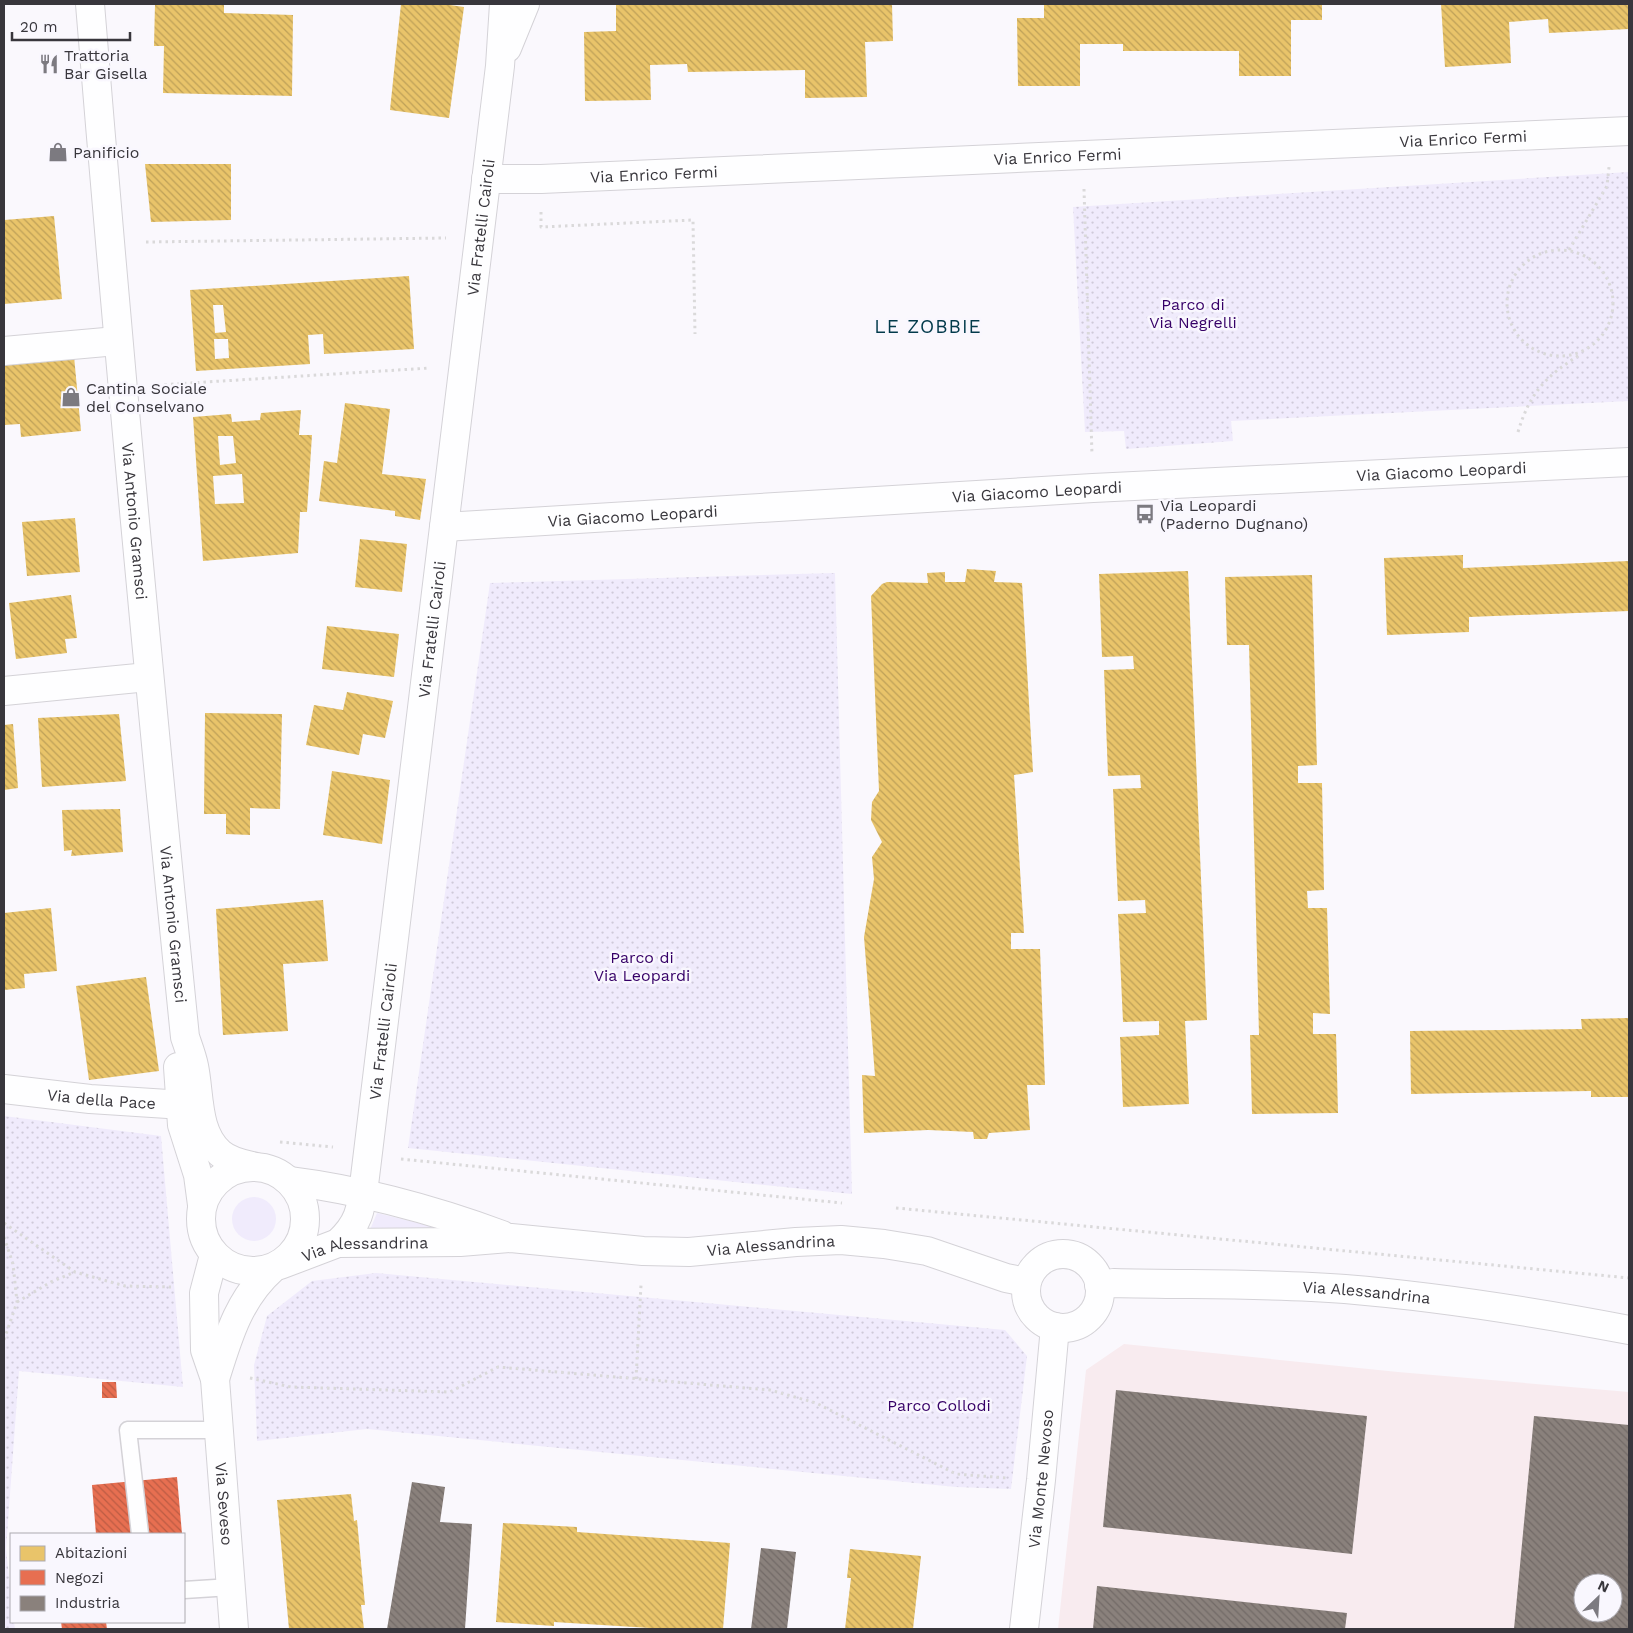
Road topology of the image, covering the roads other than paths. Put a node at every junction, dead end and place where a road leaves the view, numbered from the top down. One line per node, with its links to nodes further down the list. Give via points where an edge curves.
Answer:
1 (90, 4): 7 (street, Via Antonio Gramsci)
2 (504, 4): 4 (street, Via Fratelli Cairoli)
3 (525, 4): 4 (street, Via Fratelli Cairoli)
4 (500, 66): 6 (street, Via Fratelli Cairoli)
5 (1621, 131): 6 (street, Via Enrico Fermi)
6 (486, 179): 10 (street, Via Fratelli Cairoli)
7 (117, 340): 8 (street); 11 (street, Via Antonio Gramsci)
8 (4, 351)
9 (1629, 462): 10 (street, Via Giacomo Leopardi, via 1093,488)
10 (444, 526): 17 (street, Via Fratelli Cairoli)
11 (148, 678): 12 (street); 14 (street, Via Antonio Gramsci, via 185,1036 194,1066)
12 (4, 691)
13 (4, 1088): 14 (street, Via della Pace, via 90,1099)
14 (190, 1106): 15 (street, Via Antonio Gramsci, via 221,1154 235,1162); 18 (street, Via Antonio Gramsci, via 182,1125 202,1190)
15 (256, 1167): 16 (street, via 274,1171); 18 (street, via 238,1169 222,1177)
16 (288, 1181): 17 (street, Via Alessandrina); 22 (street, via 299,1194 305,1225 301,1241 292,1254)
17 (363, 1194): 19 (street, Via Alessandrina, via 462,1220); 20 (street, Via Fratelli Cairoli, via 360,1214 352,1230)
18 (202, 1205): 21 (street, via 200,1223 204,1240)
19 (511, 1238): 20 (street, Via Alessandrina); 23 (street, Via Alessandrina, via 643,1251 689,1252 841,1240 927,1251)
20 (338, 1244): 22 (street, Via Alessandrina)
21 (214, 1255): 22 (street, via 227,1265 242,1270 258,1272); 27 (street, Via Seveso, via 204,1293 205,1350)
22 (276, 1266): 27 (street, Via Seveso, via 259,1280 240,1308)
23 (1026, 1282): 24 (street, via 1040,1261 1064,1254 1076,1256 1087,1263); 25 (street, via 1025,1294 1034,1316)
24 (1100, 1285): 25 (street, via 1096,1309 1088,1318 1067,1328); 26 (street, Via Alessandrina, via 1252,1285 1352,1290 1475,1303)
25 (1055, 1327): 33 (street, Via Monte Nevoso)
26 (1629, 1330)
27 (215, 1379): 28 (street, Via Seveso)
28 (218, 1430): 29 (lane, via 128,1430); 30 (street, Via Seveso)
29 (140, 1533)
30 (231, 1587): 31 (lane); 32 (street, Via Seveso)
31 (185, 1590)
32 (234, 1629)
33 (1024, 1629)

